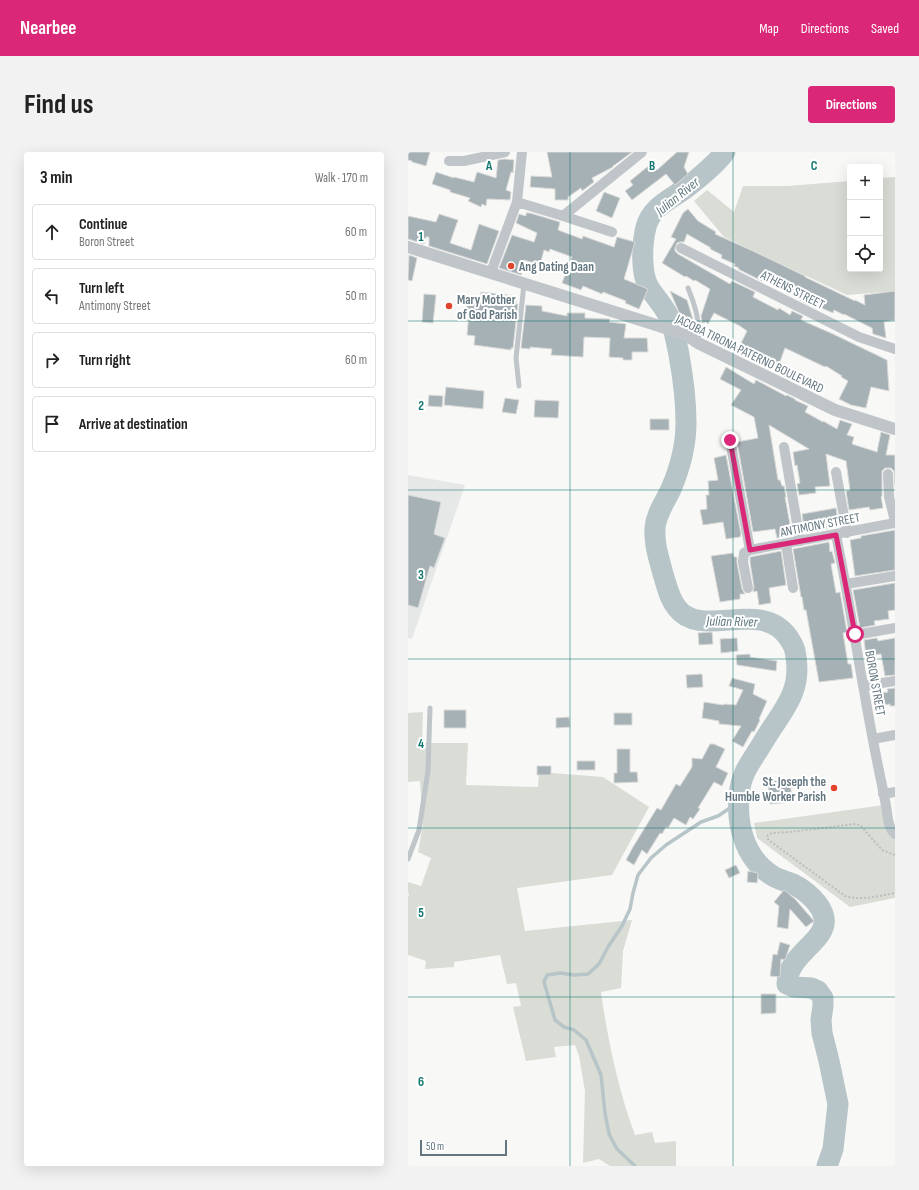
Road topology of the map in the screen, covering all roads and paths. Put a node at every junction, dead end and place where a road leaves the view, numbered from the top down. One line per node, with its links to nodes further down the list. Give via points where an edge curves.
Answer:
1 (505, 152): 4 (street, via 464,161)
2 (522, 152): 5 (street)
3 (642, 152): 6 (street)
4 (449, 161)
5 (517, 202): 6 (street); 10 (street)
6 (563, 216): 7 (street)
7 (612, 232)
8 (408, 247): 10 (street, JACOBA TIRONA PATERNO BOULEVARD)
9 (681, 248): 14 (street, ATHENS STREET, via 859,337)
10 (491, 272): 11 (street, JACOBA TIRONA PATERNO BOULEVARD)
11 (524, 282): 13 (street, JACOBA TIRONA PATERNO BOULEVARD, via 686,335); 15 (lane, via 516,358)
12 (688, 288): 13 (lane, via 697,314)
13 (698, 343): 16 (street, JACOBA TIRONA PATERNO BOULEVARD, via 835,410)
14 (895, 349)
15 (519, 386)
16 (895, 429)
17 (730, 440): 26 (street)
18 (784, 447): 24 (street)
19 (836, 472): 22 (street)
20 (888, 474): 21 (street, via 889,497)
21 (895, 522): 22 (street, ANTIMONY STREET)
22 (846, 533): 23 (street, ANTIMONY STREET)
23 (836, 535): 24 (street, ANTIMONY STREET); 28 (street, BORON STREET)
24 (800, 541): 25 (street, ANTIMONY STREET)
25 (786, 544): 26 (street, ANTIMONY STREET); 30 (street)
26 (750, 550): 29 (street, via 744,553 743,562)
27 (895, 576): 28 (street)
28 (846, 584): 32 (street, BORON STREET)
29 (748, 588)
30 (793, 588)
31 (895, 628): 32 (street)
32 (855, 634): 34 (street, BORON STREET)
33 (895, 681): 34 (street)
34 (863, 686): 37 (street, BORON STREET)
35 (430, 708): 42 (lane, via 428,771 419,830)
36 (895, 735): 37 (street)
37 (873, 739): 39 (street, BORON STREET)
38 (895, 792): 39 (street)
39 (884, 794): 40 (street, BORON STREET, via 888,820)
40 (895, 834)
41 (895, 855): 43 (path, via 882,850 861,826 856,824 772,833 767,838 845,896 854,899)
42 (408, 859)
43 (895, 893)

